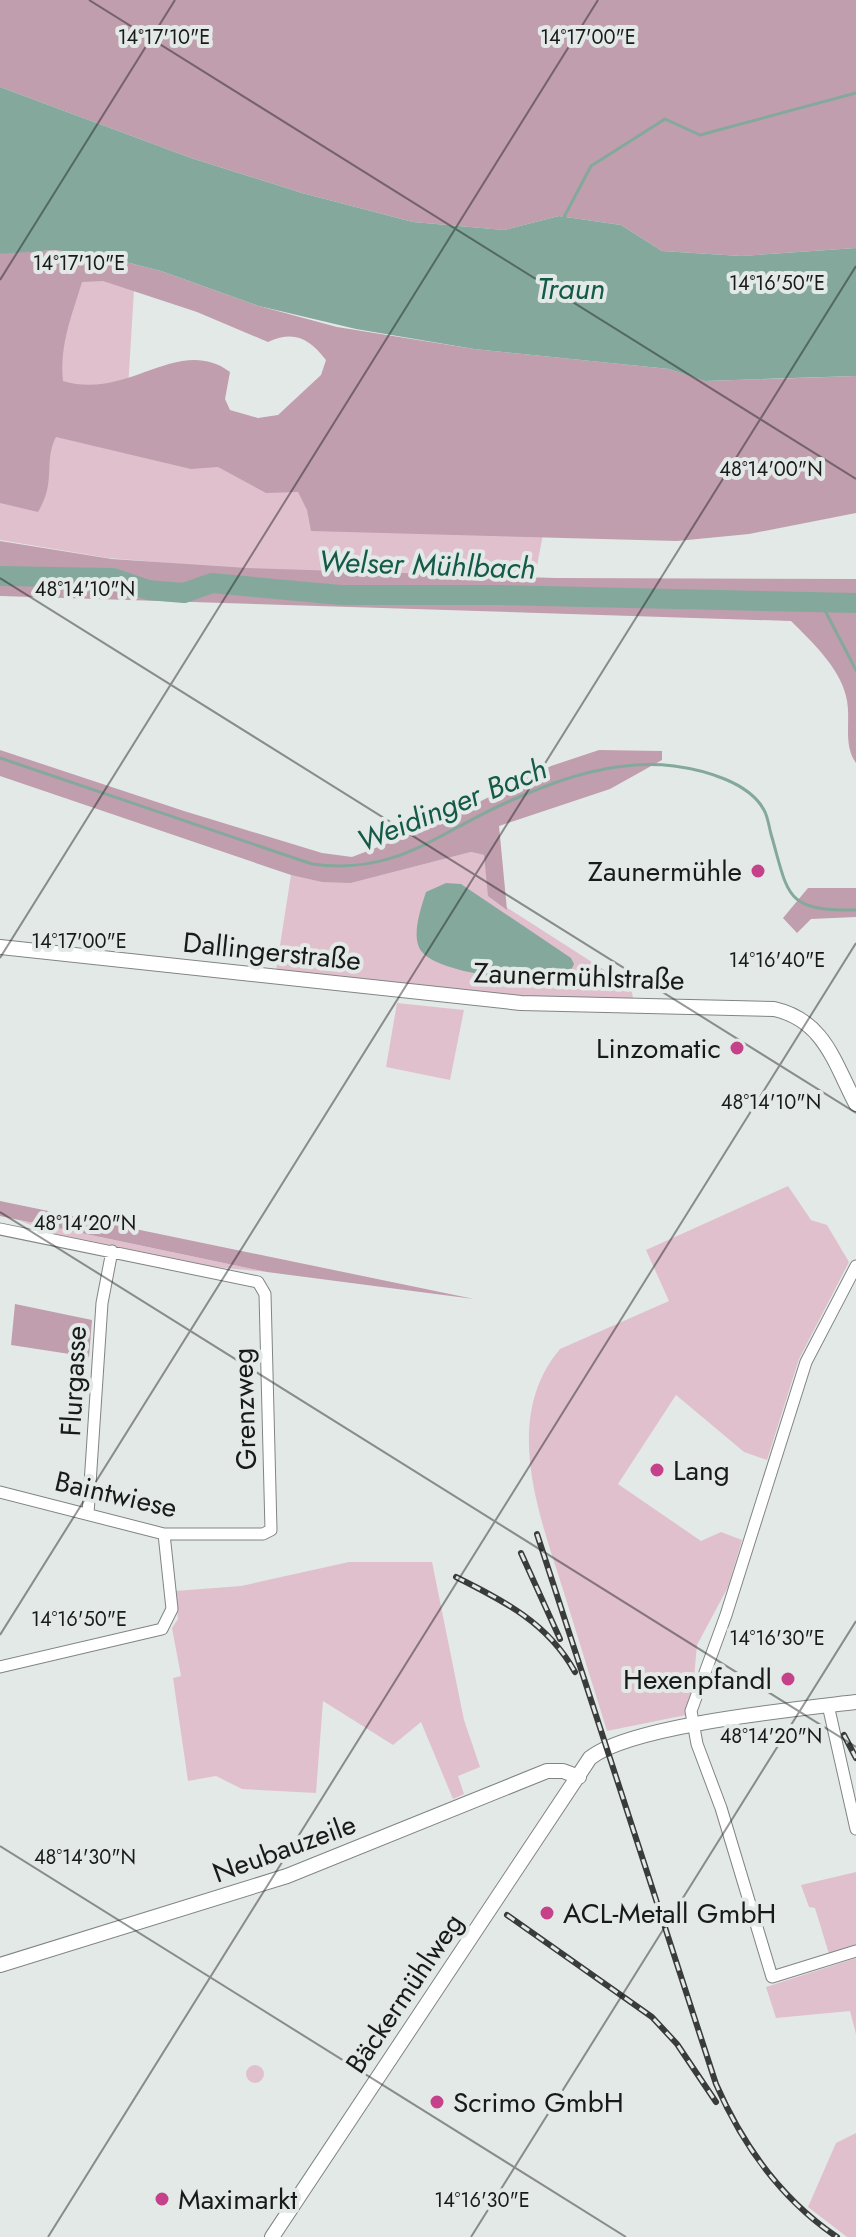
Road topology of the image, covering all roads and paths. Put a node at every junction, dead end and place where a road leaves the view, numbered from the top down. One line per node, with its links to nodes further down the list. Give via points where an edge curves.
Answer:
1 (0, 947): 2 (street, Dallingerstraße)
2 (442, 997): 3 (street, Zaunermühlstraße, via 742,1006 796,1014 816,1030)
3 (856, 1104)
4 (0, 1229): 5 (street)
5 (112, 1251): 8 (street, Flurgasse, via 102,1303); 9 (street, Grenzweg, via 252,1279 263,1288)
6 (856, 1266): 14 (street, via 806,1362 726,1615 692,1702)
7 (0, 1492): 8 (street, Baintwiese)
8 (88, 1514): 10 (street, Baintwiese)
9 (271, 1530): 10 (street, Baintwiese)
10 (164, 1534): 11 (street, via 172,1609 162,1629)
11 (0, 1667)
12 (856, 1702): 13 (street, Bäckermühlweg)
13 (828, 1705): 14 (street, Bäckermühlweg); 16 (street)
14 (693, 1726): 15 (street, Bäckermühlweg, via 598,1752); 17 (street, via 772,1977)
15 (579, 1777): 18 (street, Neubauzeile, via 547,1771 287,1876); 19 (street, Bäckermühlweg)
16 (856, 1829)
17 (856, 1951)
18 (0, 1965)
19 (272, 2237)

